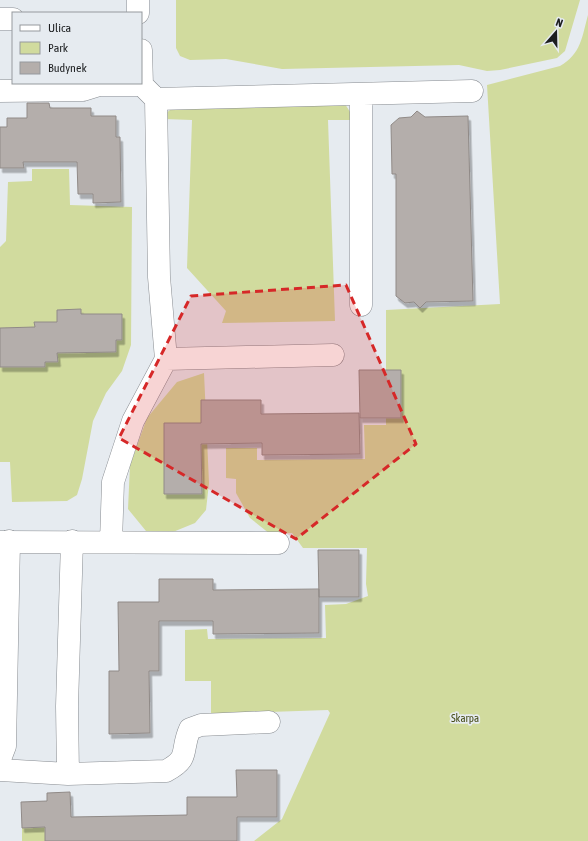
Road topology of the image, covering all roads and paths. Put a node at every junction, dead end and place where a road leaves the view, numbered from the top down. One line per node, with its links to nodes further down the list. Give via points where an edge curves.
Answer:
1 (138, 0): 2 (street)
2 (138, 12)
3 (0, 19): 4 (street)
4 (12, 19)
5 (142, 55): 8 (street)
6 (0, 91): 8 (street, via 83,90 99,85)
7 (472, 91): 9 (street)
8 (149, 92): 9 (street); 12 (street)
9 (361, 95): 10 (street)
10 (361, 305)
11 (333, 355): 12 (street)
12 (166, 359): 15 (street, via 133,421 114,482)
13 (72, 541): 14 (street); 15 (street); 20 (street, via 67,706)
14 (5, 542): 18 (street, via 5,746)
15 (111, 542): 16 (street)
16 (278, 544)
17 (268, 722): 20 (street, via 201,725 190,729 179,764 166,771)
18 (0, 759)
19 (0, 770): 20 (street)
20 (68, 774)

